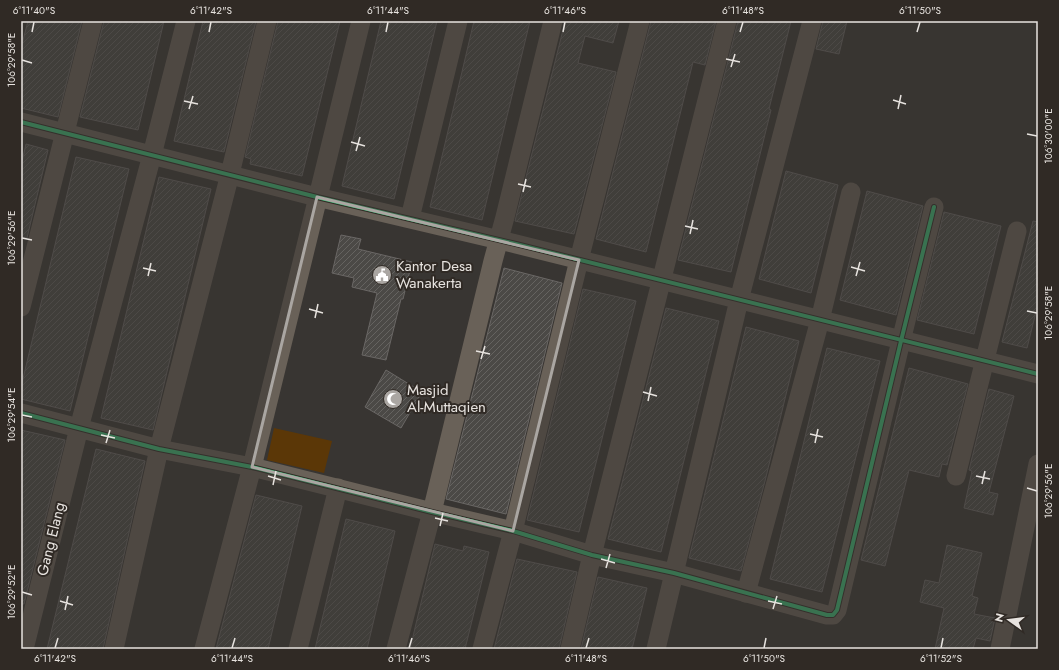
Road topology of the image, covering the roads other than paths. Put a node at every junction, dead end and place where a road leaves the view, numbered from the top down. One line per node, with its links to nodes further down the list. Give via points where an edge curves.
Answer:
1 (93, 21): 11 (street)
2 (186, 21): 12 (street, Gang Elang)
3 (268, 21): 13 (street)
4 (361, 21): 15 (street)
5 (458, 21): 17 (street)
6 (553, 21): 19 (street)
7 (640, 21): 20 (street)
8 (727, 21): 21 (street)
9 (812, 21): 22 (street)
10 (21, 122): 11 (street)
11 (64, 133): 12 (street); 23 (street)
12 (152, 155): 13 (street); 29 (street, Gang Elang)
13 (230, 174): 15 (street); 30 (street)
14 (851, 192): 24 (street)
15 (317, 197): 17 (street); 32 (street)
16 (934, 207): 25 (street)
17 (410, 218): 19 (street)
18 (1017, 231): 26 (street)
19 (498, 240): 20 (street); 35 (street)
20 (578, 260): 21 (street); 36 (street)
21 (662, 281): 22 (street); 37 (street)
22 (739, 300): 24 (street); 38 (street)
23 (21, 308)
24 (820, 320): 25 (street); 39 (street)
25 (901, 341): 26 (street); 39 (street, via 837,610 833,615 827,615)
26 (985, 362): 27 (street); 33 (street)
27 (1038, 374)
28 (21, 413): 29 (street)
29 (79, 428): 30 (street); 40 (street, Gang Elang)
30 (159, 449): 32 (street); 41 (street)
31 (1038, 464): 48 (street)
32 (252, 467): 34 (street); 42 (street)
33 (956, 476)
34 (338, 488): 35 (street); 43 (street)
35 (432, 512): 36 (street); 44 (street)
36 (513, 531): 37 (street); 45 (street)
37 (592, 555): 38 (street); 46 (street)
38 (674, 574): 39 (street); 47 (street)
39 (746, 593)
40 (24, 649)
41 (114, 649)
42 (204, 649)
43 (298, 649)
44 (396, 649)
45 (482, 649)
46 (570, 649)
47 (656, 649)
48 (1000, 649)

